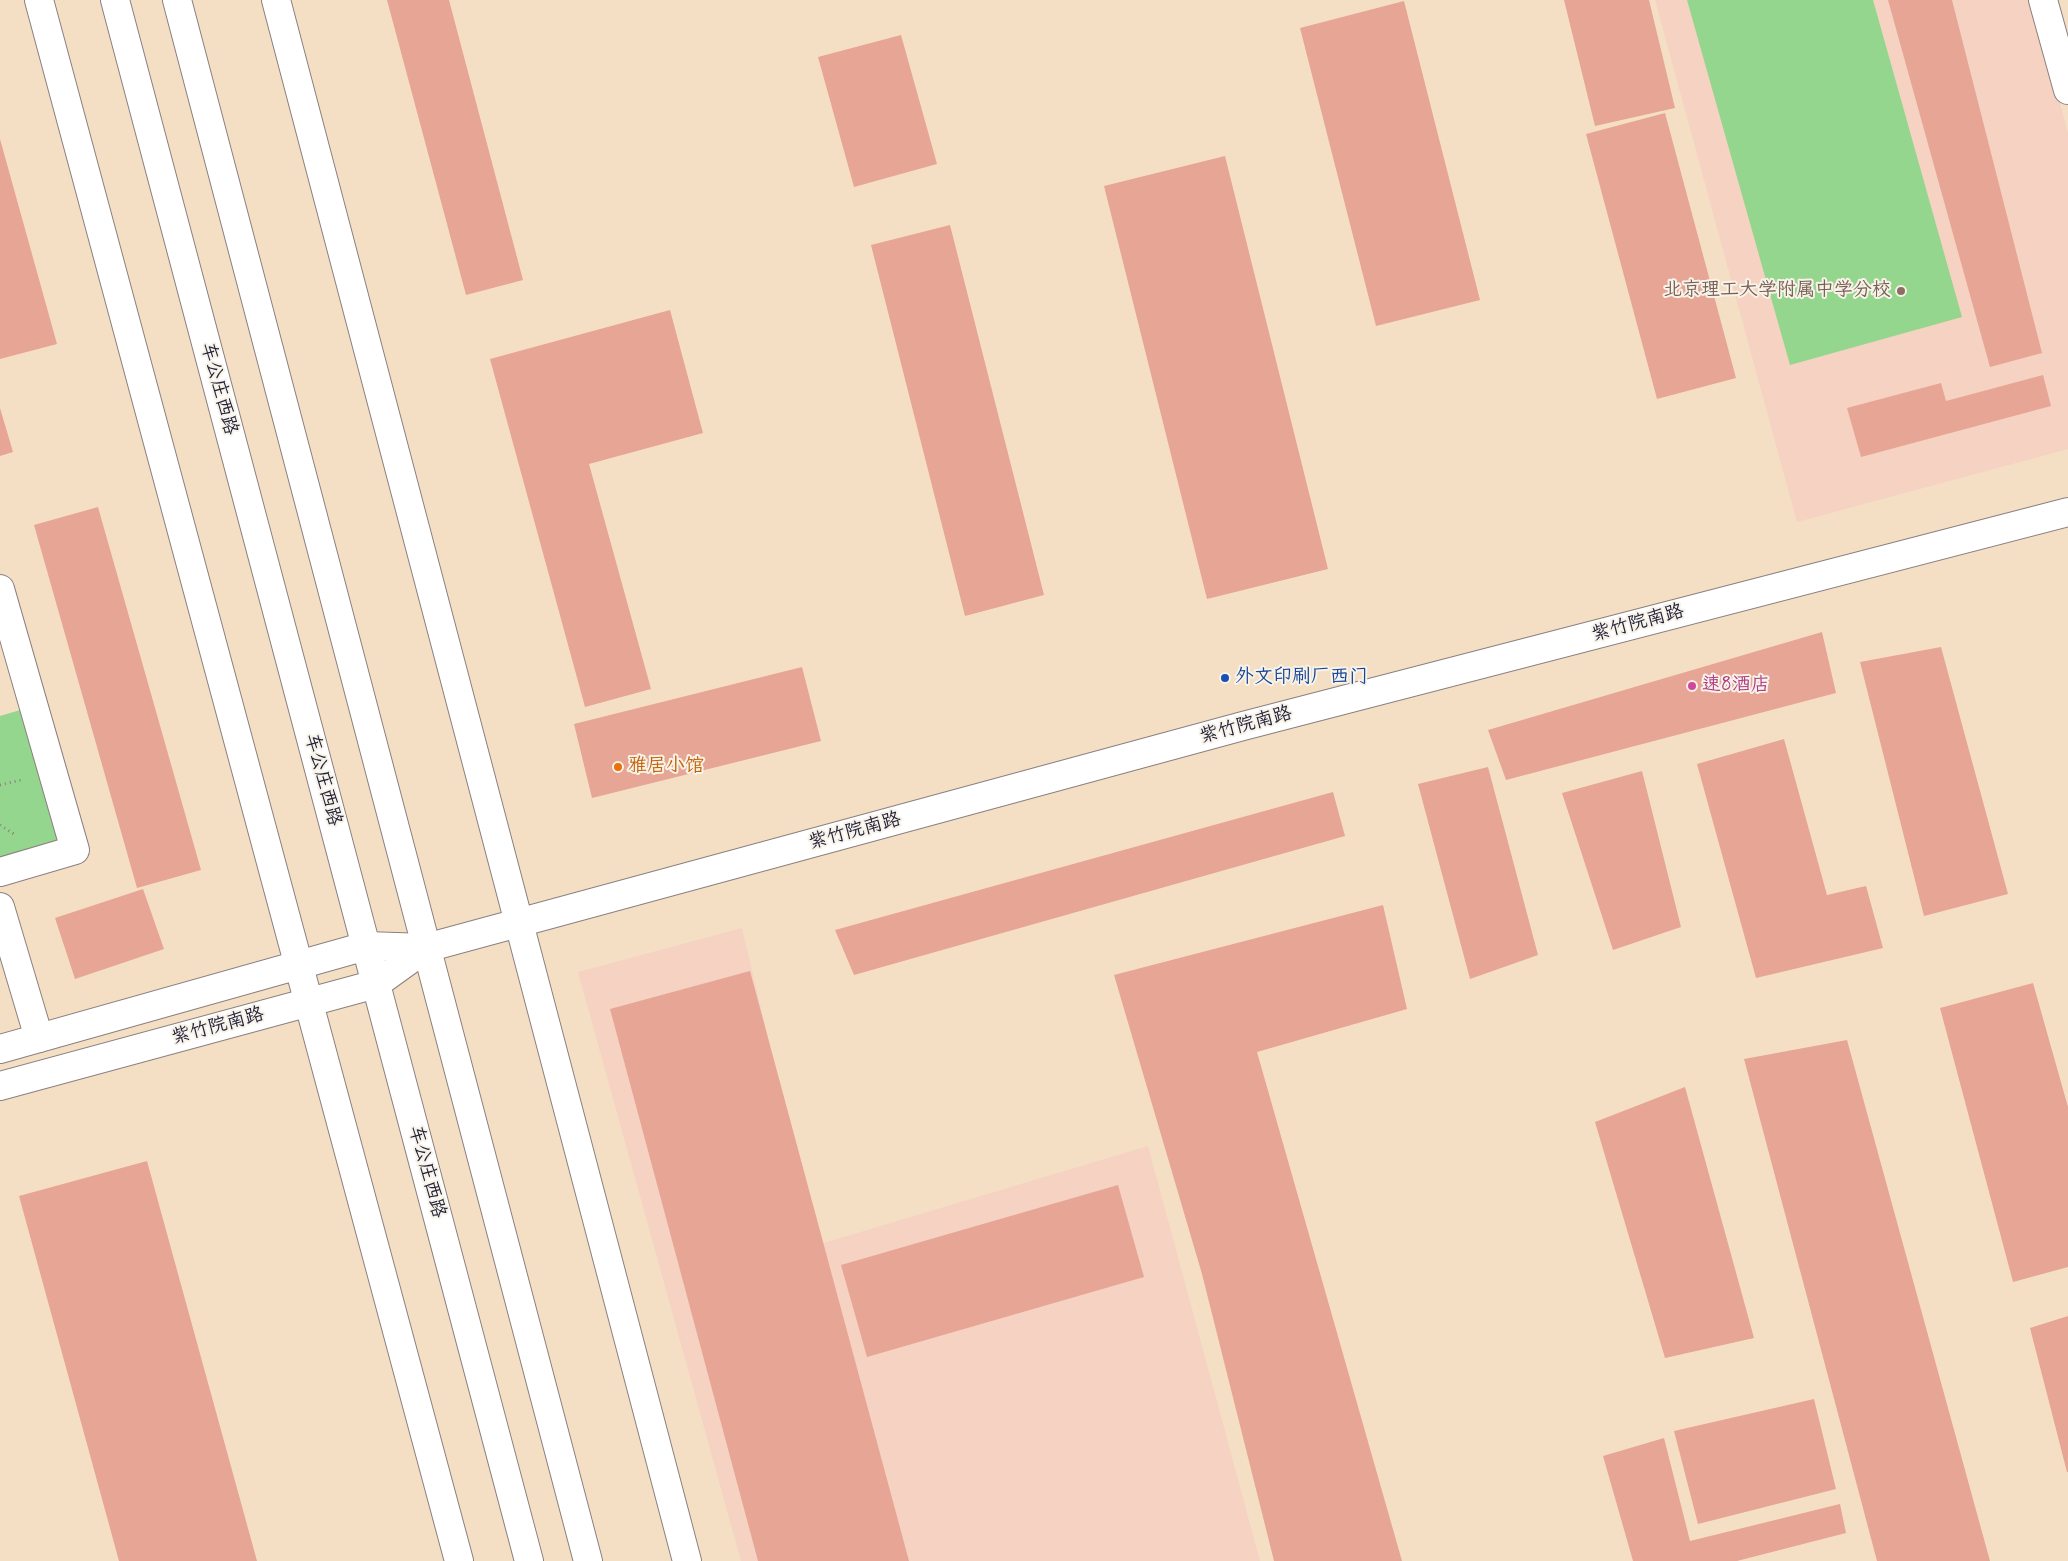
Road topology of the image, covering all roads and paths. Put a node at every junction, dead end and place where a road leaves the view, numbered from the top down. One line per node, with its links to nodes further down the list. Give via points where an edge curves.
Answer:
1 (39, 0): 14 (street)
2 (115, 0): 12 (street, 车公庄西路)
3 (177, 0): 13 (street)
4 (276, 0): 11 (street)
5 (2043, 0): 6 (street)
6 (2068, 90)
7 (2068, 512): 11 (street, 紫竹院南路, via 1243,726)
8 (0, 589): 9 (street, via 75,850)
9 (0, 872)
10 (0, 907): 17 (street)
11 (520, 923): 13 (street, 紫竹院南路); 23 (street)
12 (366, 946): 13 (street, 紫竹院南路); 14 (street, 紫竹院南路); 15 (street, 车公庄西路)
13 (426, 948): 15 (street, 紫竹院南路); 22 (street)
14 (299, 964): 16 (street); 17 (street, 紫竹院南路)
15 (376, 984): 16 (street, 紫竹院南路); 21 (street, 车公庄西路)
16 (309, 1002): 19 (street, 紫竹院南路); 20 (street)
17 (39, 1038): 18 (street, 紫竹院南路)
18 (0, 1049)
19 (0, 1086)
20 (459, 1561)
21 (529, 1561)
22 (588, 1561)
23 (687, 1561)

